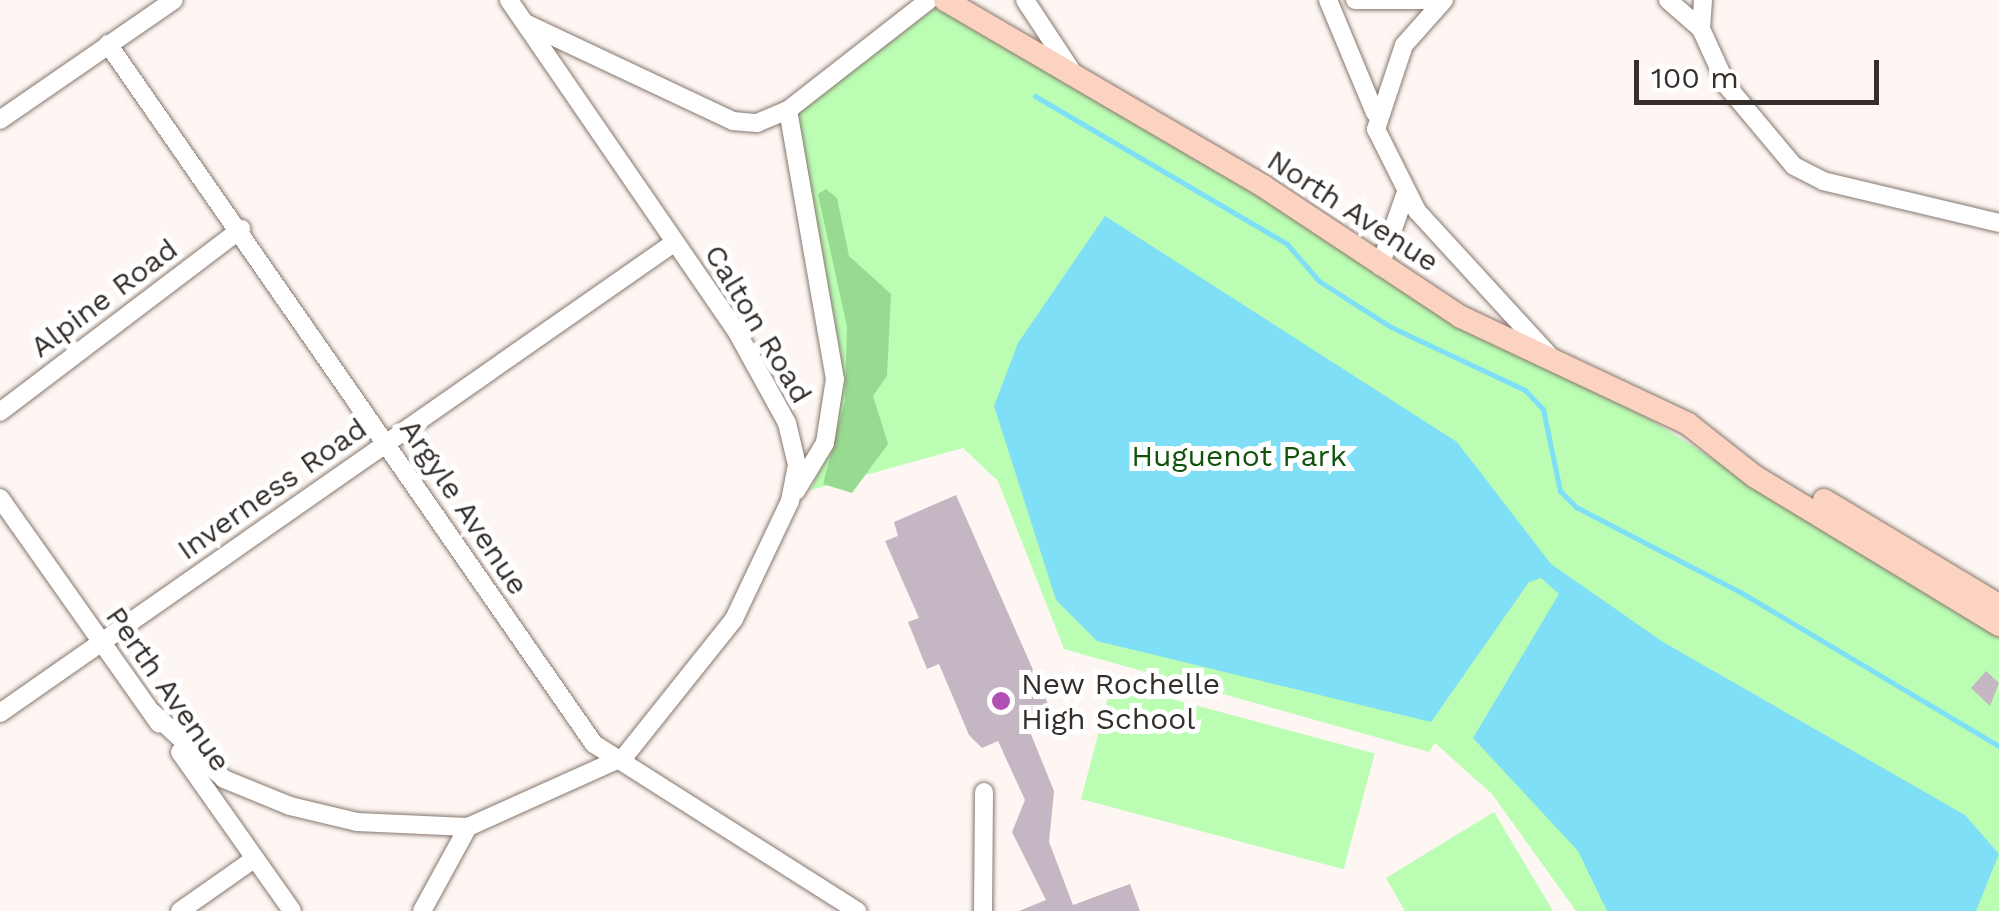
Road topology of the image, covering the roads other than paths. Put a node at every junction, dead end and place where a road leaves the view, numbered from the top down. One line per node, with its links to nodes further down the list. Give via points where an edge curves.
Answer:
1 (174, 0): 14 (street)
2 (508, 0): 12 (street, Calton Road)
3 (929, 0): 16 (street)
4 (945, 0): 15 (main road, North Avenue)
5 (1025, 0): 15 (street)
6 (1328, 0): 18 (street, via 1362,67)
7 (1355, 0): 8 (street)
8 (1428, 0)
9 (1444, 0): 18 (street, via 1404,44)
10 (1668, 0): 13 (street)
11 (1703, 0): 13 (street)
12 (526, 23): 16 (street, via 733,121); 22 (street, Calton Road)
13 (1700, 30): 20 (street, via 1727,86 1794,166 1823,181)
14 (108, 44): 17 (street); 21 (street, Argyle Avenue)
15 (1073, 74): 23 (main road, North Avenue)
16 (788, 110): 29 (street, via 835,379 825,443)
17 (0, 120)
18 (1376, 129): 19 (street)
19 (1405, 194): 23 (street); 24 (street)
20 (1999, 223)
21 (241, 229): 25 (street, Alpine Road); 26 (street, Argyle Avenue)
22 (676, 242): 26 (street, Inverness Road); 29 (street, Calton Road, via 777,398 797,464)
23 (1380, 266): 24 (main road, North Avenue)
24 (1554, 361): 27 (main road, North Avenue)
25 (0, 412)
26 (386, 442): 32 (street, Inverness Road); 35 (street, Argyle Avenue)
27 (1736, 456): 30 (main road, North Avenue); 31 (main road, North Avenue)
28 (0, 498): 32 (street, Perth Avenue)
29 (790, 502): 35 (street, Calton Road, via 734,619 646,735)
30 (1999, 605)
31 (1999, 625)
32 (103, 642): 33 (street, Inverness Road); 34 (street, Perth Avenue)
33 (0, 713)
34 (153, 714): 37 (street, Calton Road, via 224,779 290,806 357,822); 38 (street, Perth Avenue)
35 (612, 762): 37 (street, Calton Road); 42 (street, Argyle Avenue)
36 (984, 792): 43 (street)
37 (468, 826): 41 (street)
38 (254, 859): 39 (street); 40 (street, Perth Avenue)
39 (180, 911)
40 (292, 911)
41 (422, 911)
42 (857, 911)
43 (983, 911)

